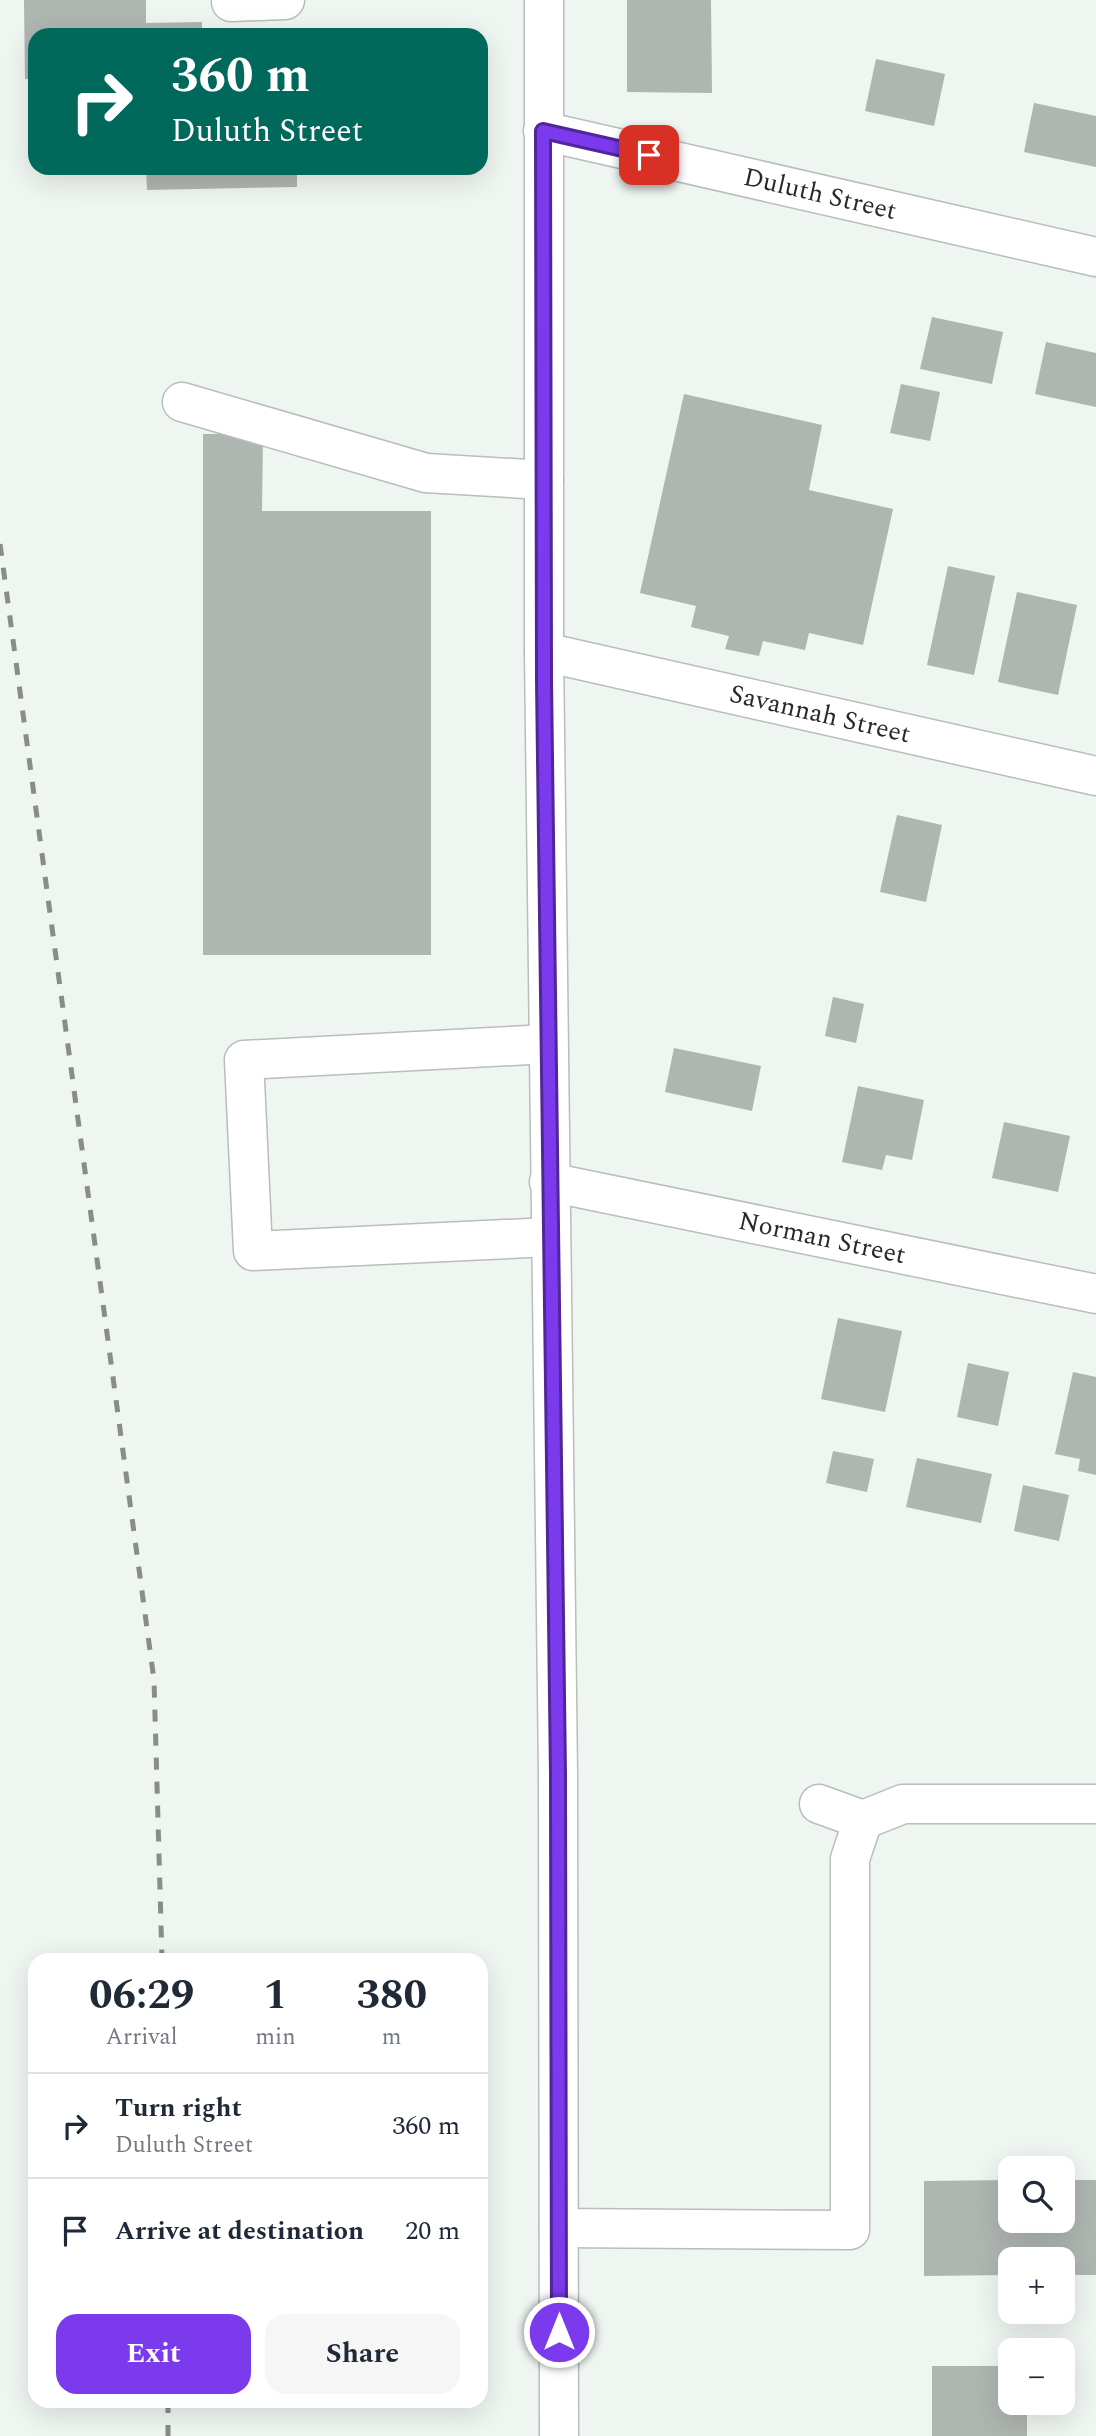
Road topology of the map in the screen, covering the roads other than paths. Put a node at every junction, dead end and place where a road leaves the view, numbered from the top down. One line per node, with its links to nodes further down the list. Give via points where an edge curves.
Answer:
1 (285, 0): 3 (street)
2 (544, 0): 4 (street)
3 (231, 2)
4 (543, 131): 5 (street, Duluth Street); 7 (street)
5 (1096, 257)
6 (182, 402): 7 (street, via 426,473)
7 (544, 480): 8 (street)
8 (544, 652): 9 (street, Savannah Street); 10 (street)
9 (1096, 776)
10 (548, 1044): 11 (street); 12 (street, via 244,1060 253,1251)
11 (549, 1182): 12 (street); 13 (street, Norman Street)
12 (550, 1237): 17 (street)
13 (1096, 1294)
14 (819, 1804): 16 (street)
15 (1096, 1804): 16 (street, via 903,1804)
16 (863, 1820): 17 (street, via 850,1859 850,2230)
17 (559, 2228): 18 (street)
18 (559, 2436)

